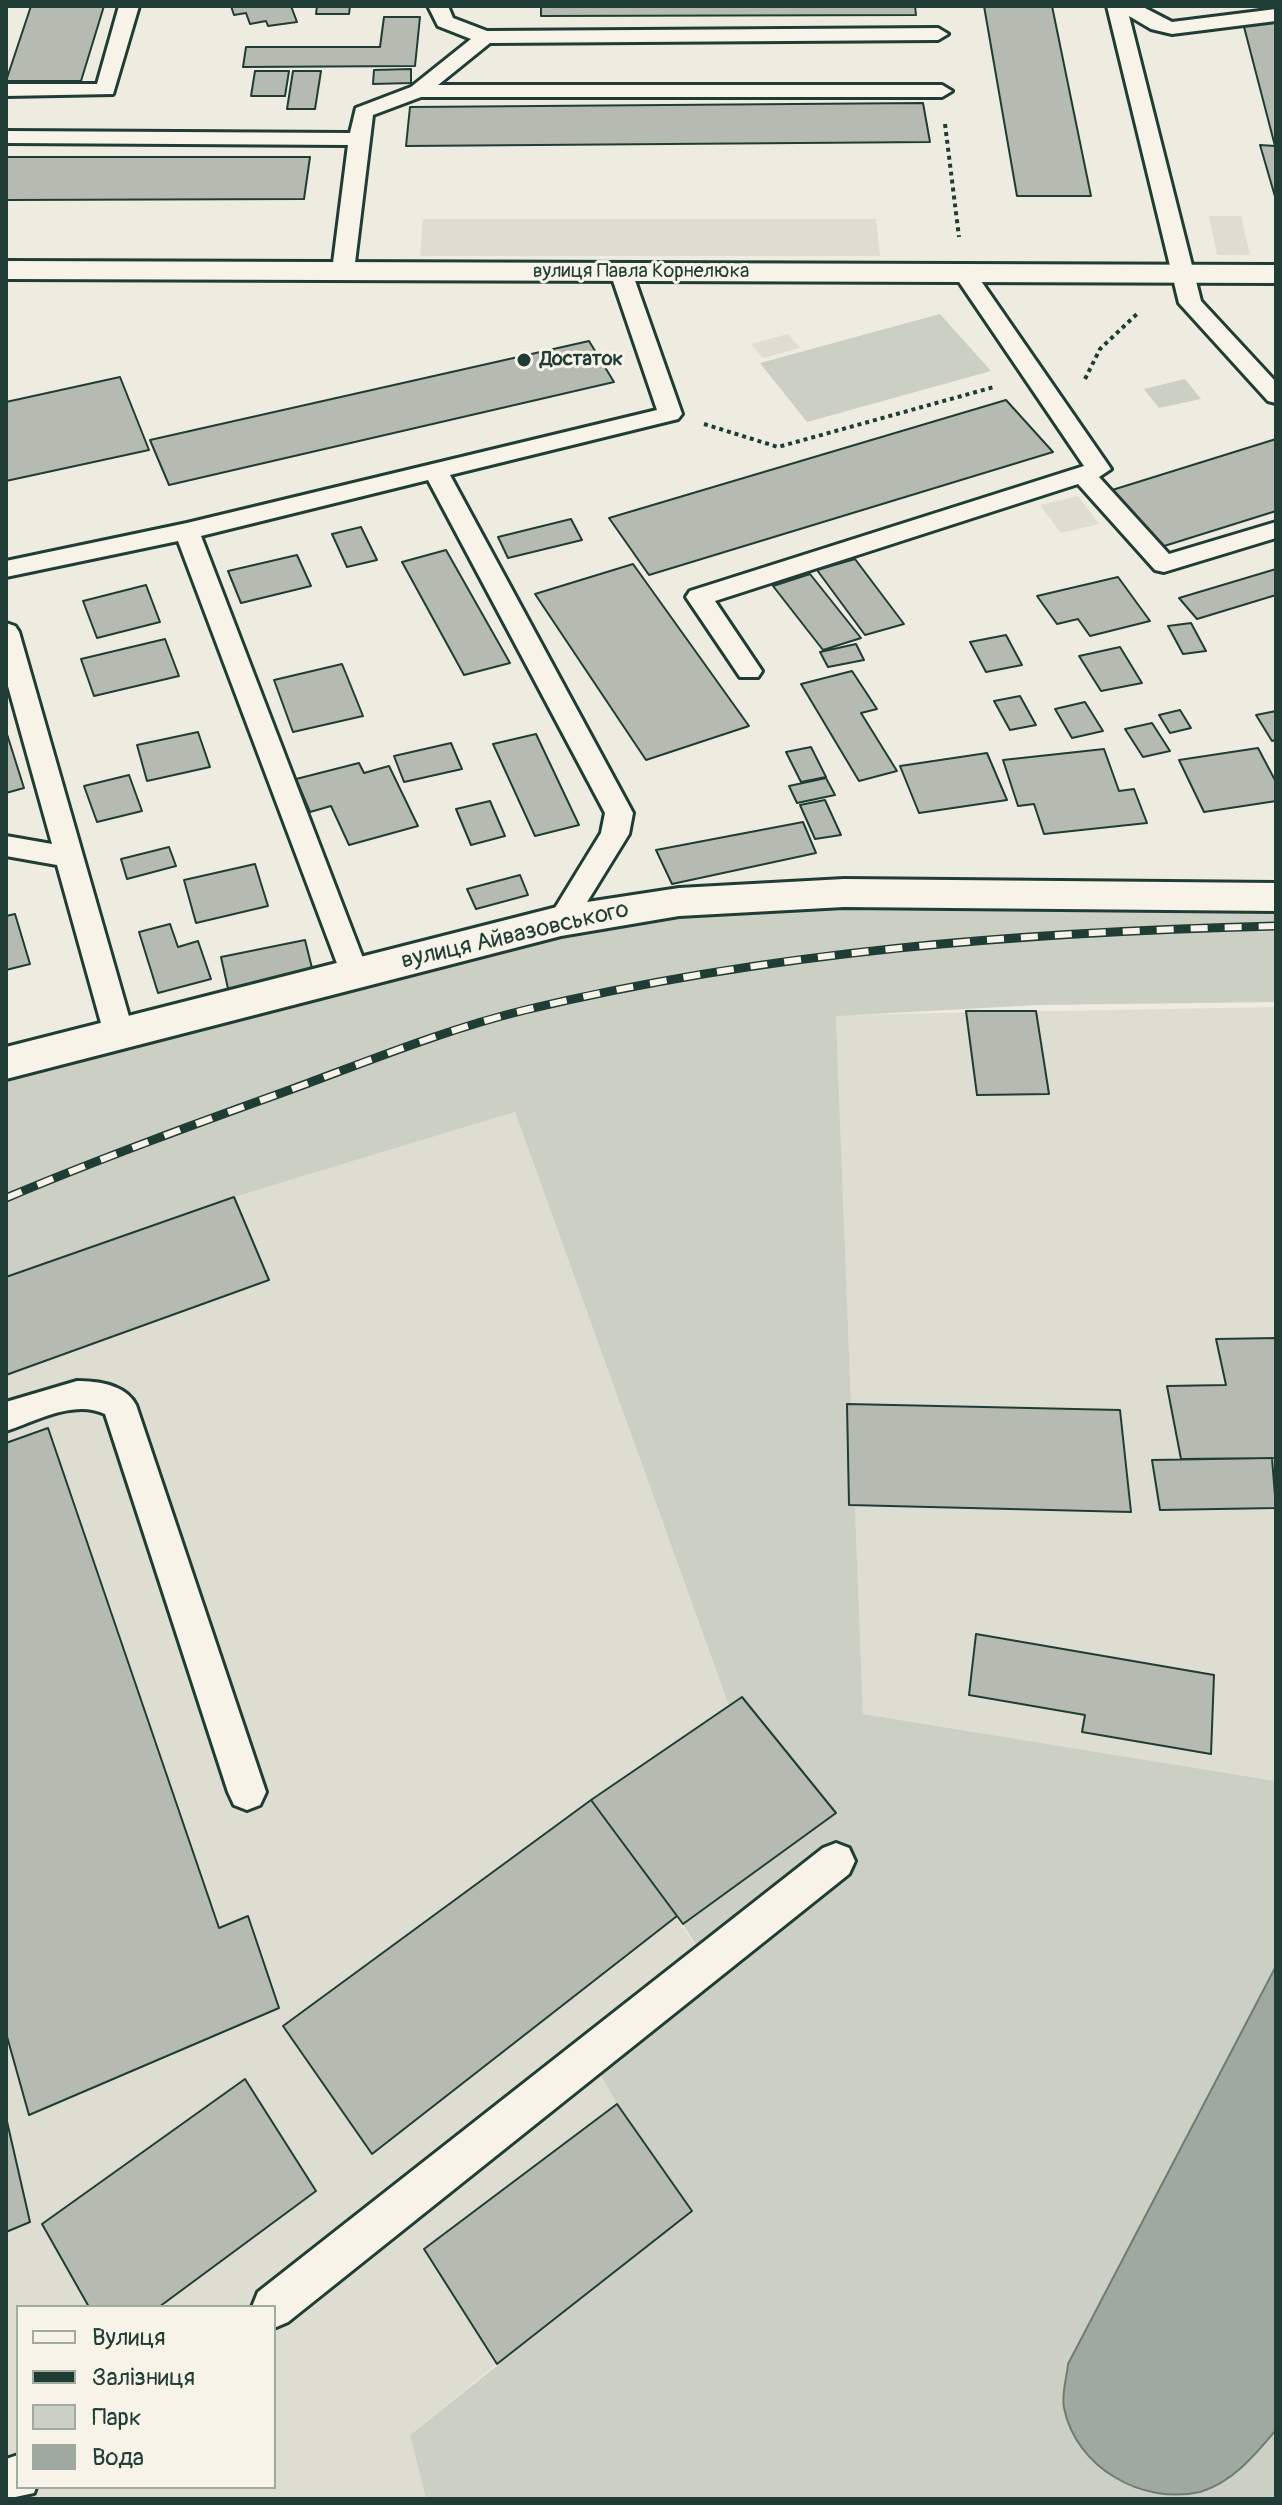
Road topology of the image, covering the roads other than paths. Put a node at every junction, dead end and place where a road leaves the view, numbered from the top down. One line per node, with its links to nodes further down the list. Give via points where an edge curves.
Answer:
1 (129, 6): 8 (lane, via 106,90)
2 (438, 6): 7 (lane, via 445,22)
3 (1117, 6): 17 (lane)
4 (1127, 6): 5 (lane, via 1172,28)
5 (1276, 15)
6 (938, 34): 7 (lane)
7 (485, 37): 9 (lane)
8 (6, 90)
9 (418, 91): 10 (lane); 12 (lane, via 363,112)
10 (942, 91)
11 (6, 137): 12 (lane)
12 (360, 139): 14 (lane)
13 (6, 270): 14 (street, вулиця Павла Корнелюка)
14 (343, 271): 15 (street, вулиця Павла Корнелюка)
15 (621, 272): 16 (street, вулиця Павла Корнелюка); 20 (lane, via 670,414)
16 (964, 273): 17 (street, вулиця Павла Корнелюка); 21 (lane, via 1099,469)
17 (1180, 273): 18 (street, вулиця Павла Корнелюка); 19 (lane, via 1190,303)
18 (1276, 274)
19 (1276, 396)
20 (436, 472): 23 (lane); 30 (lane, via 619,813 615,834)
21 (1083, 474): 22 (lane, via 1164,564); 26 (lane, via 699,597)
22 (1276, 530)
23 (187, 531): 24 (lane); 31 (lane)
24 (6, 569)
25 (6, 632): 28 (lane)
26 (749, 671)
27 (6, 846): 28 (lane)
28 (70, 857): 32 (lane)
29 (1276, 897): 30 (street, вулиця Айвазовського, via 767,895 679,902)
30 (561, 921): 31 (street, вулиця Айвазовського)
31 (354, 974): 32 (street, вулиця Айвазовського)
32 (119, 1034): 33 (street, вулиця Айвазовського)
33 (6, 1063)
34 (6, 1417): 35 (lane, via 77,1393 102,1394 119,1405)
35 (247, 1792)
36 (836, 1861): 37 (lane)
37 (276, 2305)

